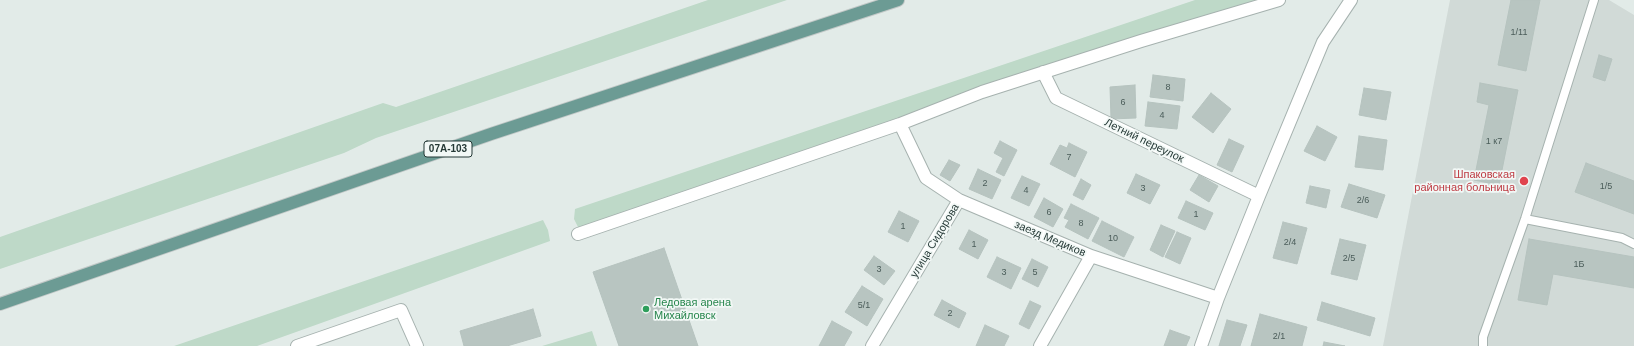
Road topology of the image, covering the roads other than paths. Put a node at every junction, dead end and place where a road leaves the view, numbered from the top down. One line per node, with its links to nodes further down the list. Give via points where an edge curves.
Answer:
1 (898, 0): 14 (main road, 07А-103, via 491,134)
2 (1279, 0): 5 (street)
3 (1351, 0): 7 (street, via 1323,42)
4 (1594, 0): 9 (lane)
5 (1043, 72): 6 (street, via 982,92); 7 (street, Летний переулок, via 1056,98)
6 (900, 124): 8 (street, улица Сидорова, via 926,178); 10 (street)
7 (1258, 196): 13 (street)
8 (959, 200): 12 (street, заезд Медиков); 17 (street, улица Сидорова)
9 (1525, 219): 11 (lane, via 1622,238); 20 (lane, via 1483,337)
10 (578, 234)
11 (1634, 244)
12 (1091, 256): 13 (street); 18 (street, заезд Медиков)
13 (1218, 298): 19 (street)
14 (0, 304)
15 (297, 346): 16 (street, via 401,310)
16 (417, 346)
17 (872, 346)
18 (1040, 346)
19 (1201, 346)
20 (1483, 346)

